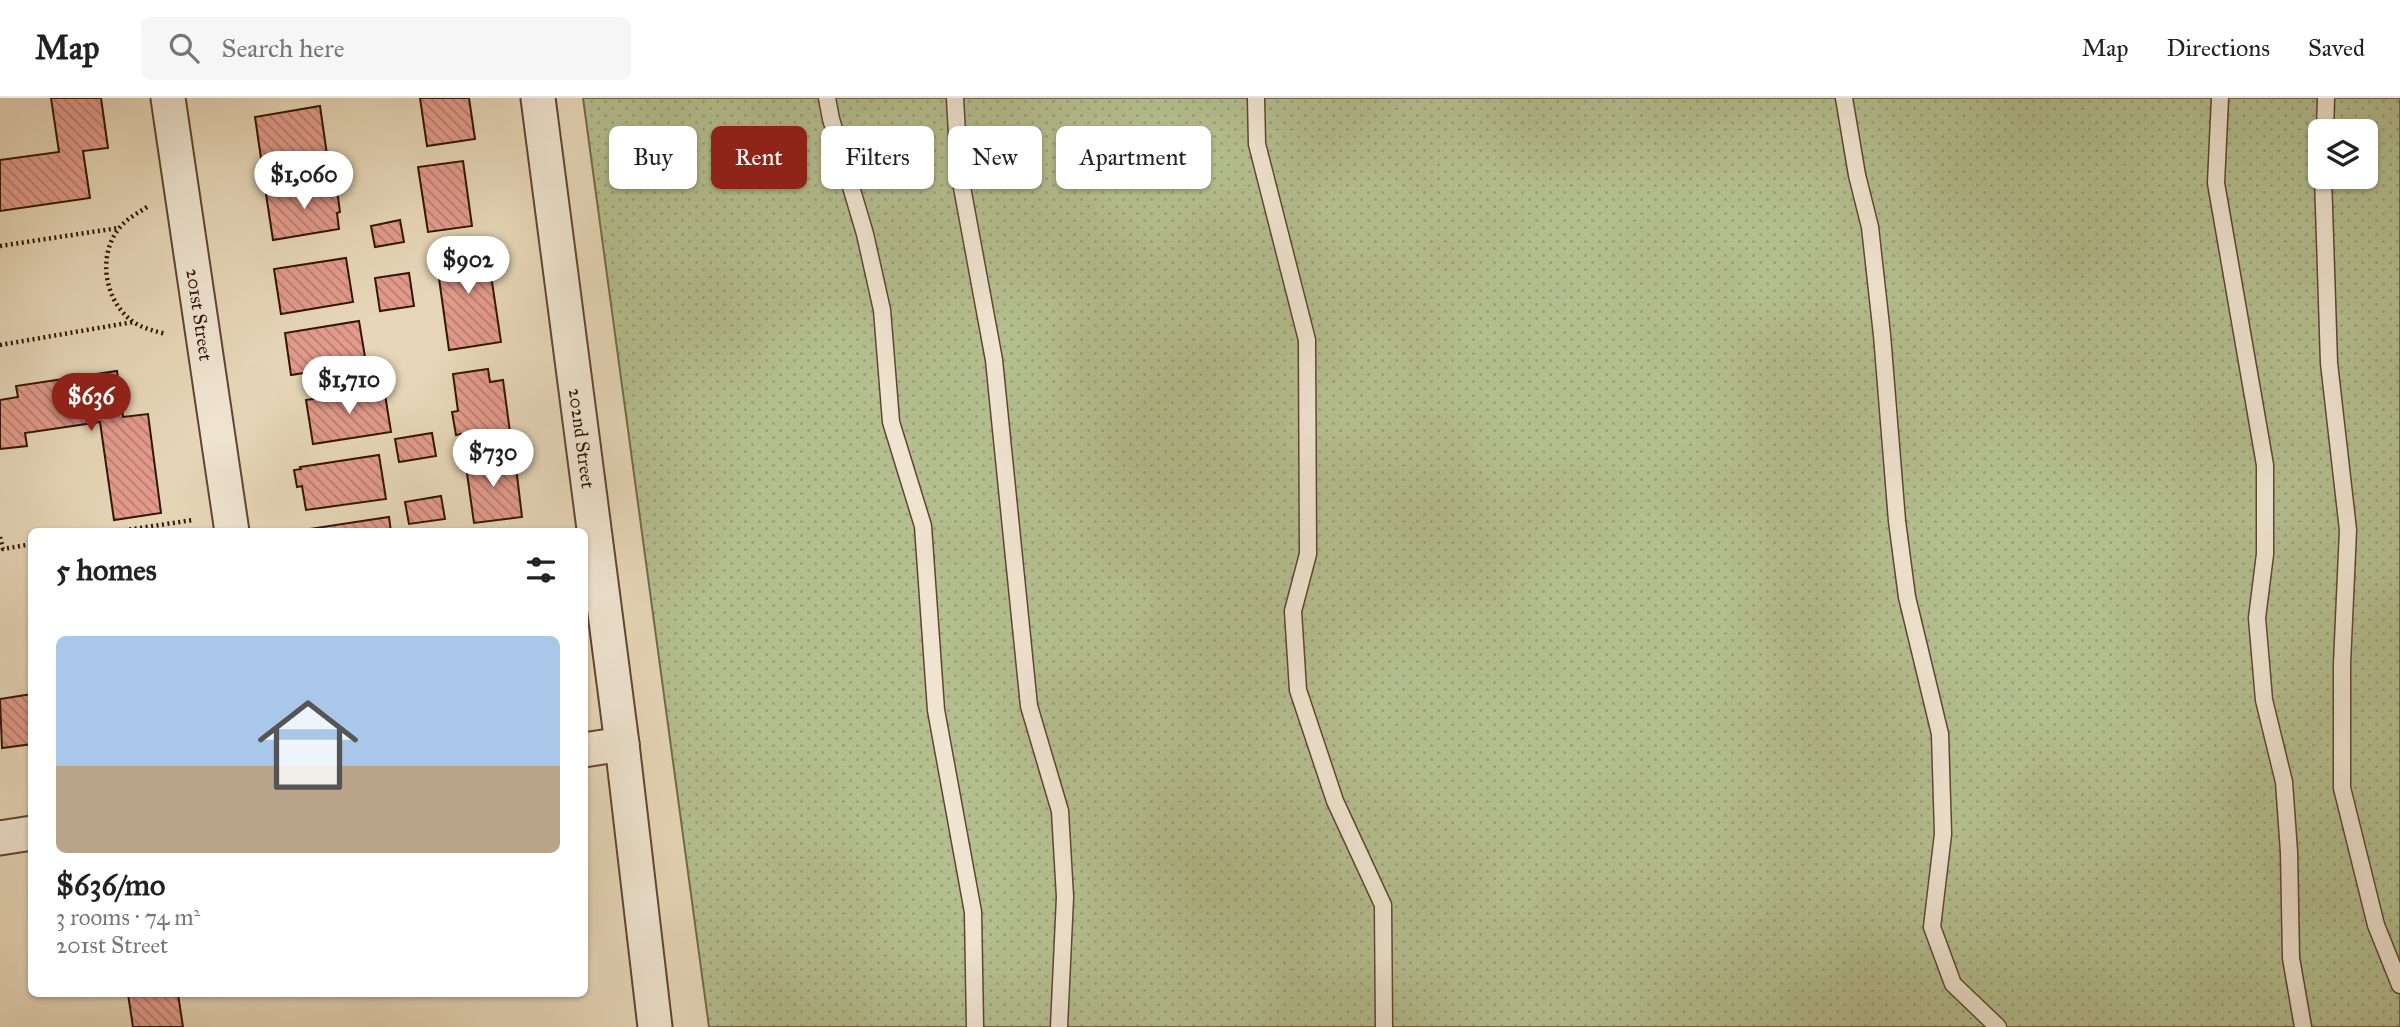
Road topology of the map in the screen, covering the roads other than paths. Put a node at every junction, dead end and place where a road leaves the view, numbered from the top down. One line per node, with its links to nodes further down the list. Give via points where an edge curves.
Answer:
1 (168, 98): 11 (street, 201st Street)
2 (538, 98): 12 (street, 202nd Street)
3 (827, 98): 18 (lane, via 882,310 891,422 923,526 936,710 973,912)
4 (955, 98): 19 (lane, via 959,172 994,360 1029,706 1060,811 1065,897)
5 (1256, 98): 20 (lane, via 1257,144 1307,340 1308,554 1293,611 1298,690 1335,801 1383,905)
6 (1843, 98): 21 (lane, via 1870,228 1907,597 1940,734 1943,834 1933,927 1953,984)
7 (2220, 98): 22 (lane, via 2216,183 2265,465 2265,554 2257,618 2264,701 2284,782 2291,958)
8 (2326, 98): 9 (lane)
9 (2325, 119)
10 (2323, 189): 16 (lane, via 2329,363 2348,530 2342,788 2376,925)
11 (231, 528)
12 (622, 744): 13 (street); 17 (street, 202nd Street)
13 (588, 749)
14 (28, 834): 15 (street)
15 (0, 838)
16 (2400, 985)
17 (655, 1027)
18 (975, 1027)
19 (1059, 1027)
20 (1384, 1027)
21 (1998, 1027)
22 (2303, 1027)

